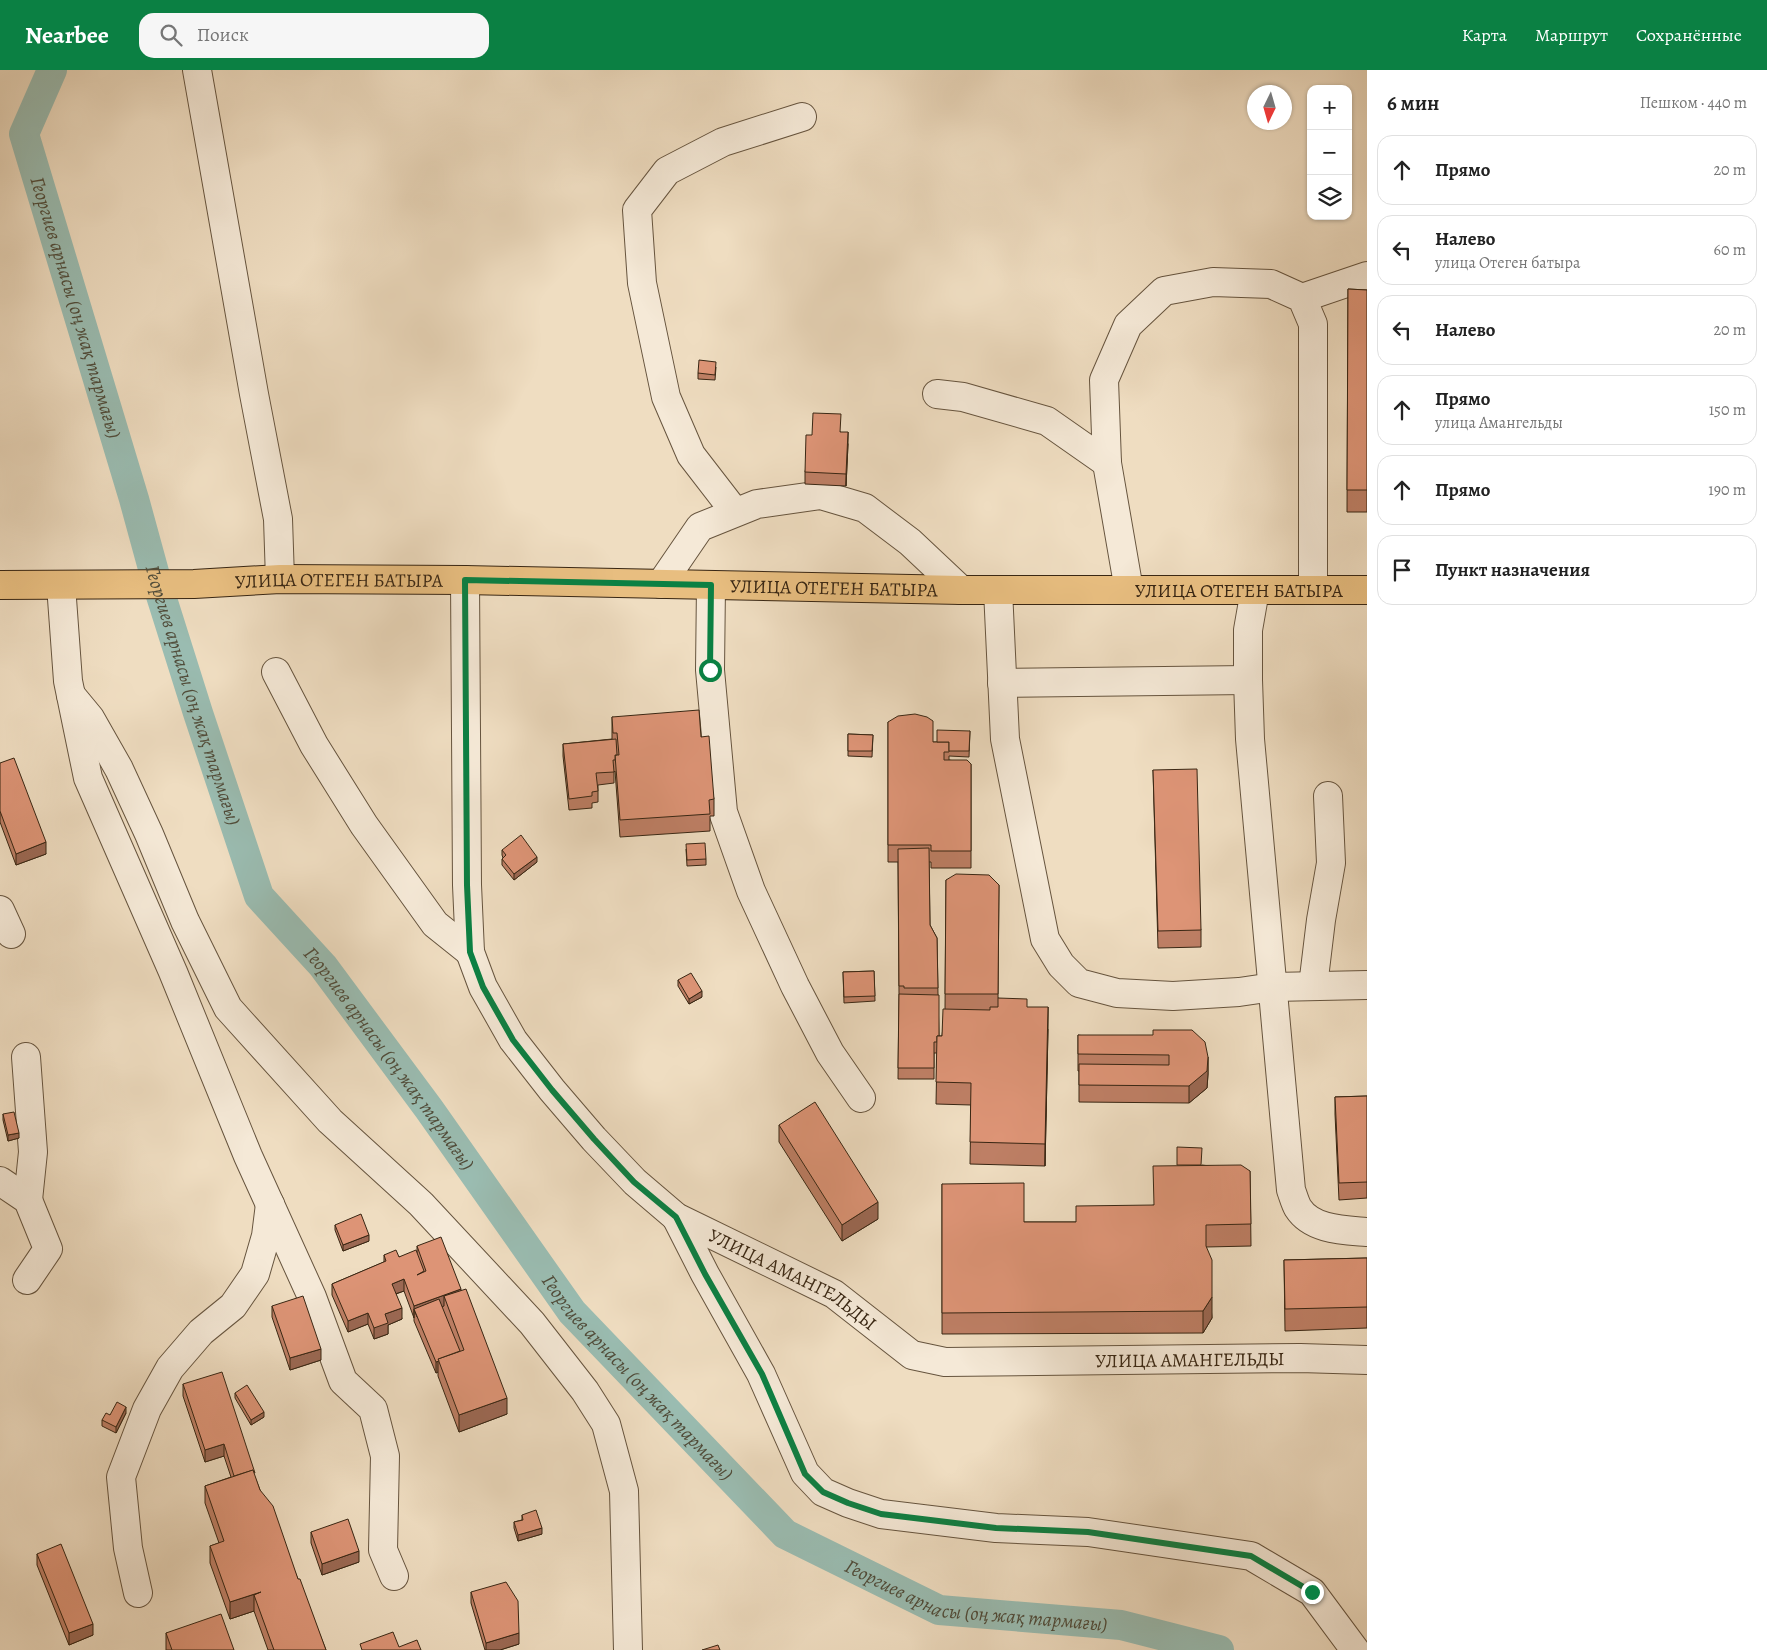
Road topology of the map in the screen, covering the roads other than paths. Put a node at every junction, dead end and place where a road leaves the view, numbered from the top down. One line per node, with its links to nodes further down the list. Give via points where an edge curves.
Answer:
1 (197, 70): 8 (street, via 278,519)
2 (802, 117): 7 (street, via 723,142 667,171 638,210 642,283 666,397 691,455)
3 (1367, 276): 4 (street)
4 (1302, 298): 6 (street, via 1271,284 1213,282 1164,291 1128,326 1104,380); 18 (street, via 1313,324)
5 (937, 394): 6 (street, via 964,397 1046,421)
6 (1107, 462): 16 (street)
7 (735, 512): 11 (street, via 700,527); 14 (street, via 757,504 821,495 865,508 910,542)
8 (280, 578): 9 (main road, УЛИЦА ОТЕГЕН БАТЫРА); 10 (main road, УЛИЦА ОТЕГЕН БАТЫРА, via 194,584)
9 (465, 580): 11 (main road, УЛИЦА ОТЕГЕН БАТЫРА); 27 (street, УЛИЦА АМАНГЕЛЬДЫ)
10 (61, 584): 12 (main road, УЛИЦА ОТЕГЕН БАТЫРА); 23 (street)
11 (660, 584): 13 (main road, УЛИЦА ОТЕГЕН БАТЫРА)
12 (0, 585)
13 (711, 585): 14 (main road, УЛИЦА ОТЕГЕН БАТЫРА); 32 (street, via 710,670 723,812 751,891 804,1003 830,1053)
14 (961, 590): 15 (main road, УЛИЦА ОТЕГЕН БАТЫРА)
15 (998, 590): 16 (main road, УЛИЦА ОТЕГЕН БАТЫРА); 22 (street)
16 (1129, 590): 17 (main road, УЛИЦА ОТЕГЕН БАТЫРА)
17 (1255, 590): 18 (main road, УЛИЦА ОТЕГЕН БАТЫРА); 21 (street, via 1248,630)
18 (1313, 590): 19 (main road, УЛИЦА ОТЕГЕН БАТЫРА)
19 (1367, 590)
20 (276, 672): 27 (street, via 314,745 364,825 436,924)
21 (1248, 680): 22 (street); 30 (street, via 1250,739)
22 (1002, 683): 30 (street, via 1004,739 1045,939 1061,965 1079,983 1117,993 1173,996)
23 (71, 695): 35 (street, via 88,778); 42 (street, via 90,718 118,769 185,921 228,1008 330,1121 421,1204 532,1323 585,1391 606,1424 624,1490)
24 (1328, 796): 29 (street, via 1331,863)
25 (0, 910): 26 (street)
26 (11, 934)
27 (470, 952): 36 (street, УЛИЦА АМАНГЕЛЬДЫ, via 483,987 513,1040 594,1139 634,1182)
28 (1367, 985): 29 (street)
29 (1313, 986): 30 (street)
30 (1273, 987): 37 (street, via 1291,1190 1298,1209 1314,1222 1335,1229)
31 (26, 1057): 34 (street, via 34,1152)
32 (860, 1098)
33 (0, 1181): 34 (street)
34 (28, 1200): 38 (street, via 48,1249)
35 (270, 1204): 40 (street, via 312,1297 343,1381 373,1409 385,1456 383,1550); 41 (street, via 266,1236 255,1274 233,1306 201,1332 170,1368 147,1409 121,1477 128,1548)
36 (676, 1217): 39 (street, УЛИЦА АМАНГЕЛЬДЫ, via 834,1294 912,1355 945,1362); 43 (street, via 762,1374 805,1474 823,1492 881,1514 996,1528 1088,1532 1251,1556 1312,1592)
37 (1367, 1232)
38 (27, 1280)
39 (1367, 1360)
40 (394, 1576)
41 (138, 1593)
42 (628, 1650)
43 (1355, 1650)

